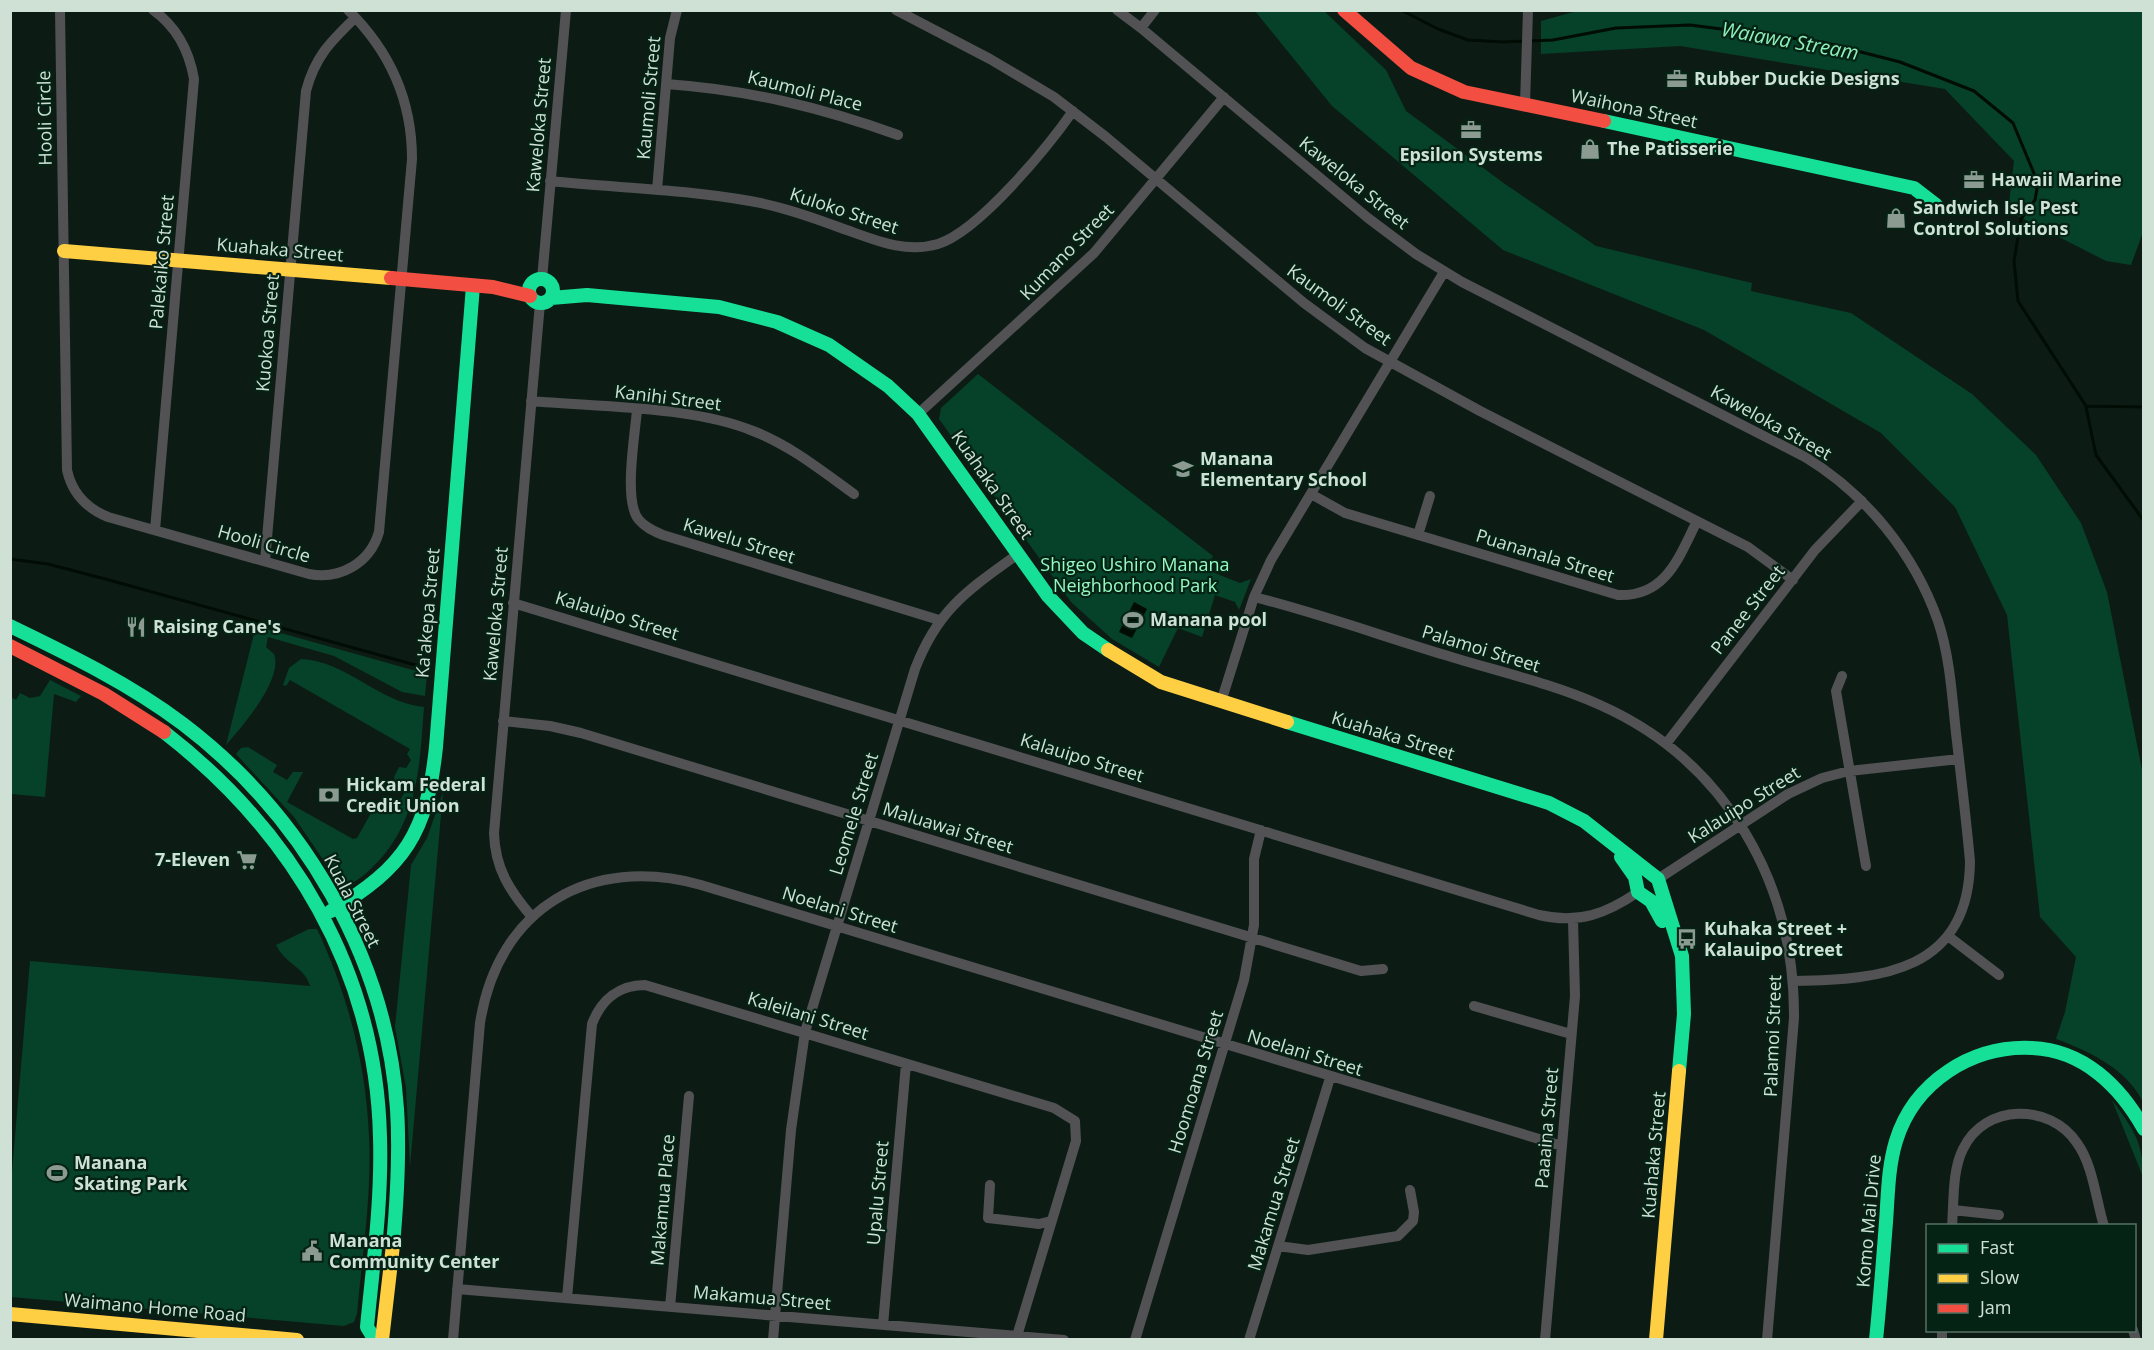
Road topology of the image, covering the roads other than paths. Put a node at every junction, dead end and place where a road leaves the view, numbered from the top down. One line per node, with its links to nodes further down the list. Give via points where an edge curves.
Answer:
1 (60, 10): 21 (street, Hooli Circle)
2 (153, 10): 22 (street, Palekaiko Street, via 180,39 194,79)
3 (566, 10): 18 (street, Kaweloka Street)
4 (677, 10): 12 (street, Kaumoli Street)
5 (896, 10): 15 (street, Kaumoli Street, via 990,58)
6 (1117, 10): 11 (street, Kaweloka Street)
7 (1155, 10): 11 (street)
8 (1344, 10): 14 (street, Waihona Street, via 1411,68 1433,80 1464,92)
9 (351, 14): 23 (street, Kuokoa Street, via 312,68 306,91); 25 (street, Hooli Circle, via 391,65 409,118 412,159)
10 (1528, 15): 14 (street)
11 (1141, 28): 13 (street, Kaweloka Street)
12 (666, 84): 16 (street, Kaumoli Place, via 783,99); 19 (street, Kaumoli Street)
13 (1224, 97): 17 (street, Kumano Street); 24 (street, Kaweloka Street, via 1368,218)
14 (1525, 104): 20 (street, Waihona Street, via 1882,180 1914,189)
15 (1073, 111): 17 (street, Kaumoli Street); 19 (street, Kuloko Street, via 1022,174 971,224 950,239 925,247 893,246 752,201)
16 (898, 135)
17 (1156, 179): 28 (street, Kaumoli Street, via 1304,303); 31 (street, Kumano Street, via 1094,253)
18 (550, 181): 19 (street, Kuloko Street); 27 (street, Kaweloka Street)
19 (657, 190)
20 (1936, 204)
21 (64, 251): 22 (street, Kuahaka Street); 37 (street, Hooli Circle, via 69,478 76,494 97,513)
22 (178, 259): 23 (street, Kuahaka Street); 37 (street, Palekaiko Street)
23 (290, 269): 25 (street, Kuahaka Street); 40 (street, Kuokoa Street)
24 (1444, 272): 28 (street); 35 (street, Kaweloka Street, via 1793,450)
25 (401, 279): 26 (street, Kuahaka Street); 40 (street, Hooli Circle, via 380,527 373,546 357,564 333,574 315,575)
26 (473, 286): 27 (street, Kuahaka Street); 63 (street, Ka'akepa Street, via 428,800 420,826 402,855 371,886)
27 (541, 291): 29 (street, Kaweloka Street); 31 (street, Kuahaka Street, via 719,307 777,322 814,337 855,361)
28 (1390, 363): 33 (street); 36 (street, Kaumoli Street)
29 (531, 401): 30 (street, Kanihi Street); 43 (street, Kaweloka Street)
30 (637, 410): 32 (street, Kanihi Street, via 703,417 754,431); 44 (street, Kawelu Street, via 632,502 637,519 646,527)
31 (918, 414): 39 (street, Kuahaka Street)
32 (854, 494)
33 (1311, 494): 38 (street, Puananala Street, via 1345,513); 42 (street, via 1271,560)
34 (1430, 496): 38 (street)
35 (1862, 501): 41 (street, Panee Street, via 1829,534); 53 (street, Kaweloka Street, via 1905,555 1938,622 1950,673)
36 (1697, 521): 38 (street, Puananala Street, via 1668,576 1652,589 1627,596); 41 (street, Kaumoli Street, via 1748,547)
37 (155, 530): 40 (street, Hooli Circle)
38 (1418, 535)
39 (1018, 554): 44 (street, Leomele Street, via 964,593); 48 (street, Kuahaka Street, via 1065,615 1105,650 1161,682)
40 (265, 561)
41 (1793, 580): 51 (street, Panee Street)
42 (1254, 597): 48 (street); 51 (street, Palamoi Street, via 1572,694 1627,718)
43 (513, 603): 49 (street, Kalauipo Street); 50 (street, Kaweloka Street)
44 (939, 620): 49 (street, Leomele Street, via 921,653)
45 (10, 626): 52 (street, Kuala Street, via 162,709)
46 (10, 646): 54 (street, Kuala Street, via 136,712)
47 (1842, 676): 55 (street, via 1836,691)
48 (1221, 702): 59 (street, Kuahaka Street, via 1549,803 1584,821)
49 (900, 719): 56 (street, Leomele Street); 58 (street, Kalauipo Street)
50 (503, 721): 56 (street, Maluawai Street, via 581,733); 65 (street, Kaweloka Street, via 494,847 506,883)
51 (1666, 744): 57 (street, Palamoi Street, via 1704,778)
52 (224, 758): 54 (street); 63 (street, Kuala Street, via 288,827)
53 (1959, 759): 55 (street, Kalauipo Street); 68 (street, Kaweloka Street, via 1970,876 1962,909)
54 (212, 771): 64 (street, Kuala Street, via 260,821 304,881)
55 (1849, 771): 57 (street, Kalauipo Street, via 1804,785); 60 (street)
56 (869, 821): 67 (street, Leomele Street); 69 (street, Maluawai Street)
57 (1740, 825): 61 (street, Kalauipo Street); 73 (street, Palamoi Street, via 1774,892 1785,925)
58 (1261, 830): 66 (street, Kalauipo Street, via 1539,915); 69 (street, Hoomoana Street, via 1254,859)
59 (1614, 845): 61 (street, Kuahaka Street, via 1632,856); 62 (street, Kuahaka Street)
60 (1866, 866)
61 (1656, 880): 62 (street, via 1654,895); 62 (street, via 1641,875); 71 (street, Kuahaka Street, via 1678,941)
62 (1640, 890): 66 (street, Kalauipo Street, via 1604,913); 71 (street, Kuahaka Street, via 1656,908)
63 (339, 907): 64 (street, Ka'akepa Street); 101 (street, Kuala Street, via 373,990 389,1050 397,1105 397,1193)
64 (323, 916): 100 (street, Kuala Street, via 358,1002 376,1085 380,1173 368,1327)
65 (532, 917): 67 (street, Noelani Street, via 567,893 595,882 649,875 700,885); 91 (street, Noelani Street, via 504,952 483,1004)
66 (1574, 920): 76 (street, Paaaina Street, via 1576,963)
67 (837, 927): 75 (street, Leomele Street); 77 (street, Noelani Street)
68 (1948, 936): 72 (street); 73 (street, Kaweloka Street, via 1918,960 1887,974)
69 (1252, 938): 70 (street, Maluawai Street, via 1361,971); 77 (street, Hoomoana Street)
70 (1383, 969)
71 (1682, 974): 108 (street, Kuahaka Street, via 1684,1014)
72 (1999, 975)
73 (1794, 981): 109 (street, Palamoi Street)
74 (1474, 1006): 76 (street)
75 (805, 1032): 78 (street, Kaleilani Street); 92 (street, Kaleilani Street, via 653,986 629,987 603,1003 589,1035); 95 (street, Leomele Street, via 791,1130)
76 (1571, 1034): 82 (street, Paaaina Street)
77 (1224, 1045): 79 (street, Noelani Street); 105 (street, Hoomoana Street)
78 (906, 1064): 87 (street, Kaleilani Street, via 1054,1108 1075,1121 1076,1141); 96 (street, Upalu Street)
79 (1330, 1077): 82 (street, Noelani Street); 90 (street, Makamua Street)
80 (689, 1096): 93 (street, Makamua Place)
81 (2144, 1129): 110 (street, Komo Mai Drive, via 2114,1085 2085,1063 2059,1052 2031,1047 1997,1049 1963,1061 1940,1076 1910,1110 1894,1146)
82 (1562, 1146): 107 (street, Paaaina Street)
83 (990, 1185): 87 (street, via 988,1218 1040,1224)
84 (1410, 1190): 90 (street, via 1413,1221 1398,1236 1308,1250)
85 (1953, 1210): 86 (street); 88 (street); 89 (street, via 1958,1164 1971,1137 2001,1116 2032,1114 2054,1121 2078,1144)
86 (1999, 1215)
87 (1051, 1221): 98 (street, Kaleilani Street)
88 (1952, 1224)
89 (2103, 1224)
90 (1278, 1246): 106 (street, Makamua Street)
91 (457, 1288): 92 (street, Makamua Street); 102 (street, Noelani Street)
92 (567, 1298): 93 (street, Makamua Street)
93 (670, 1307): 95 (street, Makamua Street)
94 (10, 1314): 97 (street, Waimano Home Road)
95 (776, 1316): 96 (street, Makamua Street); 103 (street, Leomele Street)
96 (883, 1325): 98 (street, Makamua Street)
97 (160, 1333): 99 (street, Waimano Home Road)
98 (1017, 1336): 104 (street, Makamua Street)
99 (297, 1340)
100 (375, 1340)
101 (382, 1340)
102 (453, 1340)
103 (774, 1340)
104 (1064, 1340)
105 (1135, 1340)
106 (1249, 1340)
107 (1545, 1340)
108 (1656, 1340)
109 (1767, 1340)
110 (1876, 1340)

